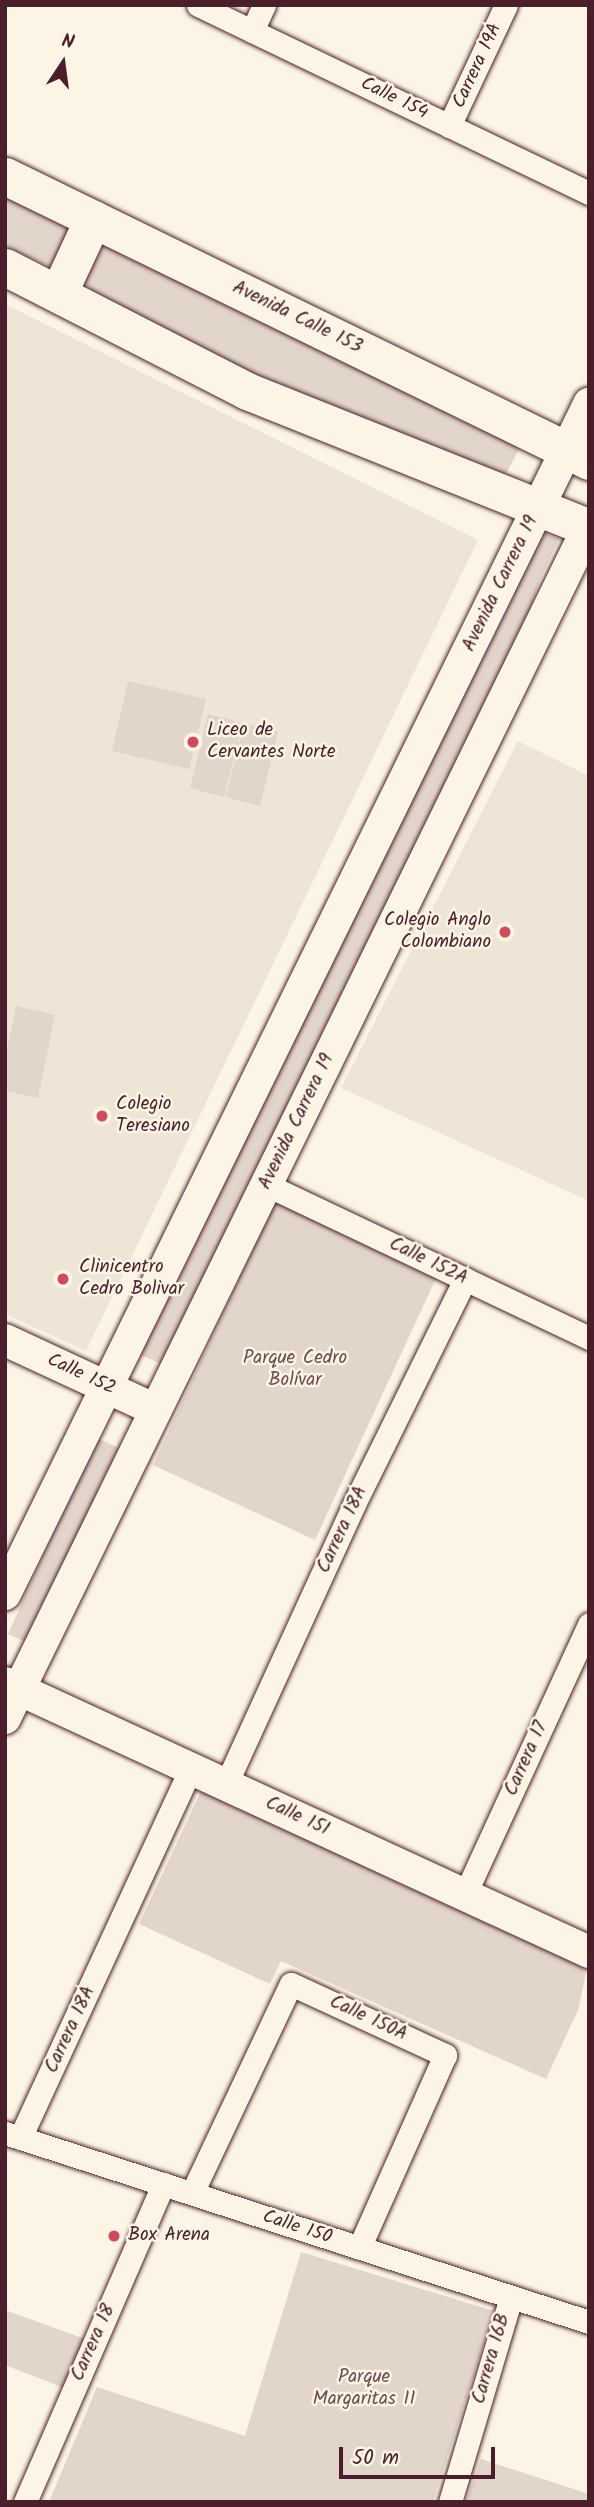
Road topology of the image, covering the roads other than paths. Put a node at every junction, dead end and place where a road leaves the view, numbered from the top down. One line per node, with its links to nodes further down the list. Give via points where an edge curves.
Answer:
1 (198, 5): 4 (street, Calle 154)
2 (264, 5): 4 (street)
3 (506, 5): 5 (street, Carrera 19A)
4 (251, 31): 5 (street, Calle 154)
5 (449, 126): 7 (street, Calle 154)
6 (5, 176): 8 (main road, Avenida Calle 153)
7 (589, 193)
8 (93, 219): 10 (main road); 12 (main road, Avenida Calle 153)
9 (5, 267): 10 (main road)
10 (58, 294): 13 (main road, via 260,396)
11 (589, 404): 12 (main road, Avenida Carrera 19)
12 (578, 455): 13 (main road, Avenida Carrera 19)
13 (538, 507): 14 (main road); 19 (main road, Avenida Carrera 19)
14 (588, 527): 15 (main road, Avenida Carrera 19)
15 (267, 1185): 16 (street, Calle 152A); 20 (main road, Avenida Carrera 19)
16 (465, 1279): 17 (street, Calle 152A); 26 (street, Carrera 18A, via 354,1504)
17 (589, 1338)
18 (5, 1340): 19 (main road, Calle 152)
19 (107, 1387): 20 (main road, Calle 152); 21 (main road, Avenida Carrera 19)
20 (156, 1410): 23 (main road, Avenida Carrera 19)
21 (5, 1594)
22 (589, 1624): 27 (street, Carrera 17)
23 (12, 1686): 24 (main road, Avenida Carrera 19); 25 (main road, Calle 151)
24 (5, 1717)
25 (191, 1768): 26 (main road, Calle 151); 29 (street, Carrera 18A)
26 (226, 1784): 27 (main road, Calle 151)
27 (465, 1895): 28 (main road, Calle 151)
28 (589, 1952)
29 (13, 2136): 30 (street, Calle 150)
30 (163, 2184): 31 (street, Calle 150); 35 (street, Carrera 18)
31 (191, 2193): 32 (street, Calle 150); 32 (street, Calle 150A, via 291,1984 445,2055)
32 (359, 2248): 33 (street, Calle 150)
33 (511, 2297): 34 (street, Calle 150); 36 (street, Carrera 16B)
34 (589, 2322)
35 (25, 2502)
36 (450, 2502)

